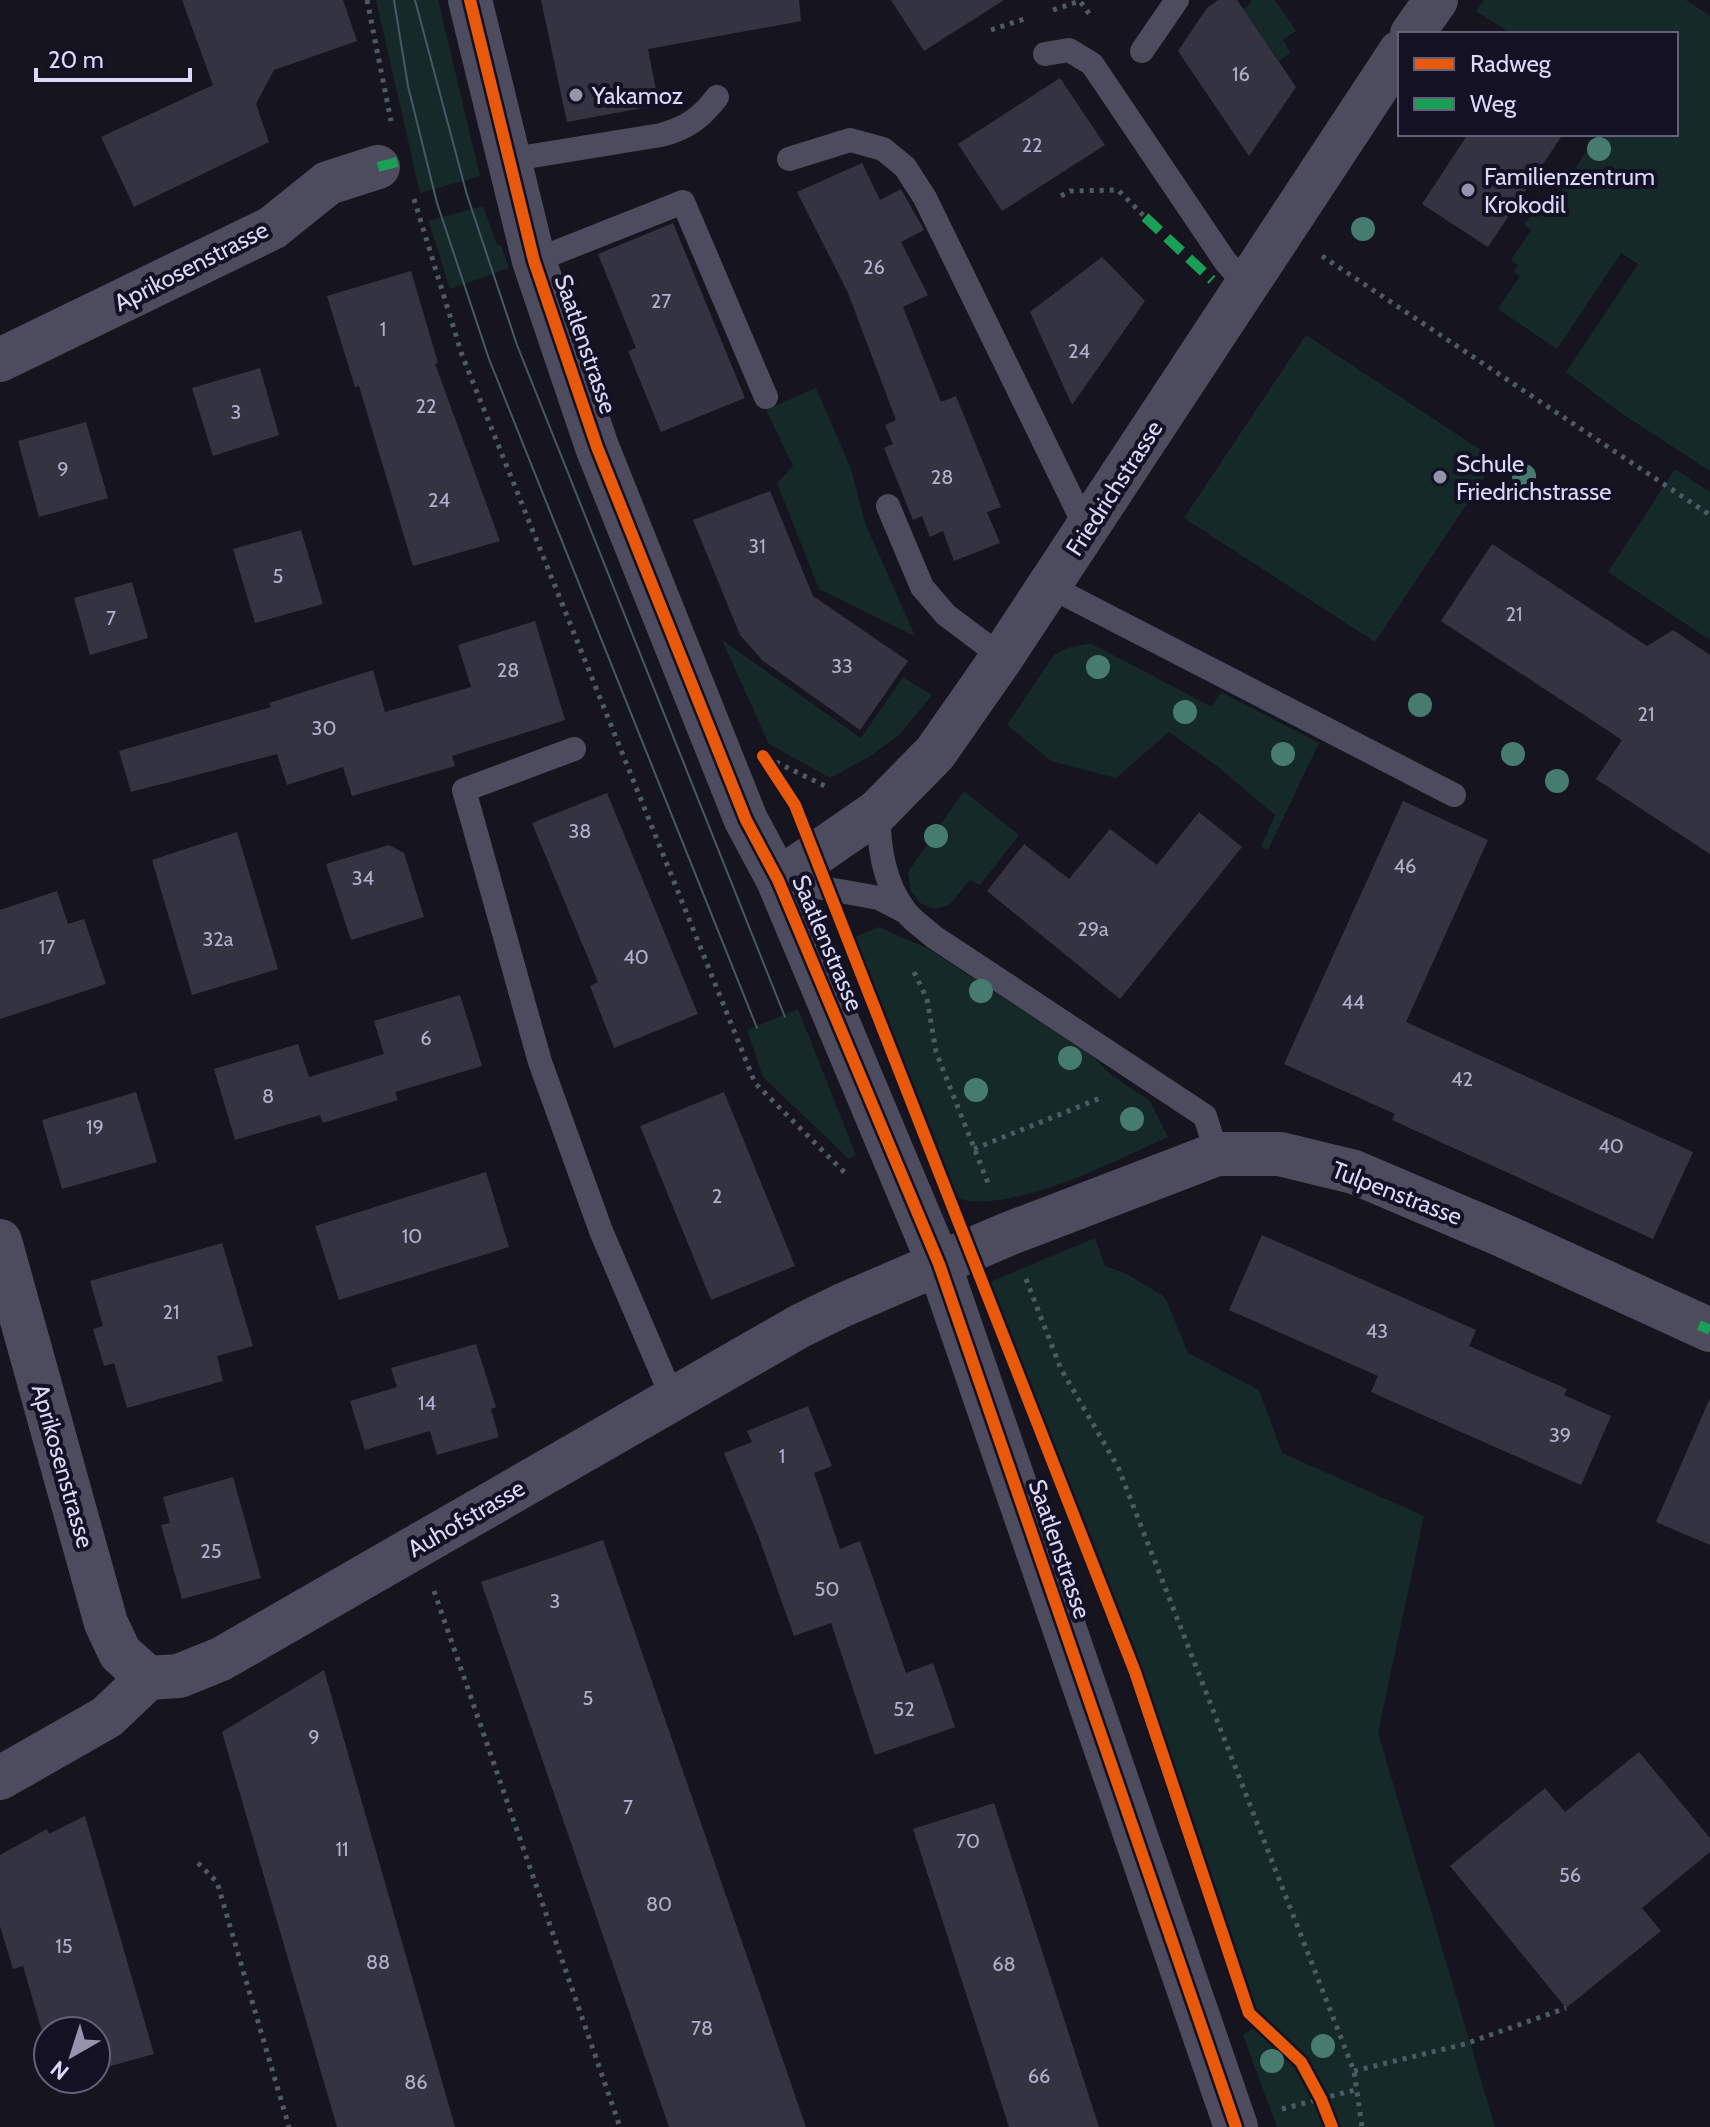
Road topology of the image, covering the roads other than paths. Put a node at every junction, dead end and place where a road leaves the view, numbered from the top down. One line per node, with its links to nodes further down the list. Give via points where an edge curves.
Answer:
1 (470, 0): 11 (street, Saatlenstrasse)
2 (1177, 0): 5 (lane)
3 (1436, 0): 4 (street)
4 (1413, 32)
5 (1142, 51)
6 (1045, 54): 13 (lane, via 1069,50 1092,64)
7 (1398, 55): 13 (street, Friedrichstrasse)
8 (717, 97): 11 (lane, via 685,129)
9 (386, 148): 14 (street, Aprikosenstrasse, via 328,183 272,228)
10 (789, 159): 17 (lane, via 850,140 883,149 905,167)
11 (508, 160): 12 (street, Saatlenstrasse)
12 (534, 261): 15 (lane, via 683,202); 23 (street, Saatlenstrasse, via 597,447 746,820)
13 (1246, 285): 17 (street, Friedrichstrasse)
14 (0, 360)
15 (766, 397)
16 (888, 506): 19 (lane, via 922,587 946,615)
17 (1087, 530): 18 (street, Friedrichstrasse)
18 (1049, 586): 19 (street, Friedrichstrasse); 21 (lane)
19 (1002, 657): 22 (street, Friedrichstrasse, via 935,753)
20 (574, 749): 29 (lane, via 464,790 540,1062 601,1231)
21 (1454, 795)
22 (878, 811): 23 (street, Friedrichstrasse); 24 (lane, via 889,883)
23 (778, 880): 24 (lane, via 879,898); 27 (street, Saatlenstrasse)
24 (906, 912): 25 (lane, via 934,937 1205,1116)
25 (1217, 1154): 27 (street, Tulpenstrasse); 28 (street, Tulpenstrasse, via 1280,1154 1354,1172)
26 (0, 1241): 30 (street, Aprikosenstrasse, via 106,1623 120,1653)
27 (939, 1264): 29 (street, Auhofstrasse, via 800,1326); 32 (street, Saatlenstrasse)
28 (1710, 1330)
29 (673, 1399): 30 (street, Auhofstrasse, via 221,1659 179,1676)
30 (148, 1678): 31 (street, via 107,1717)
31 (0, 1778)
32 (1255, 2119)

